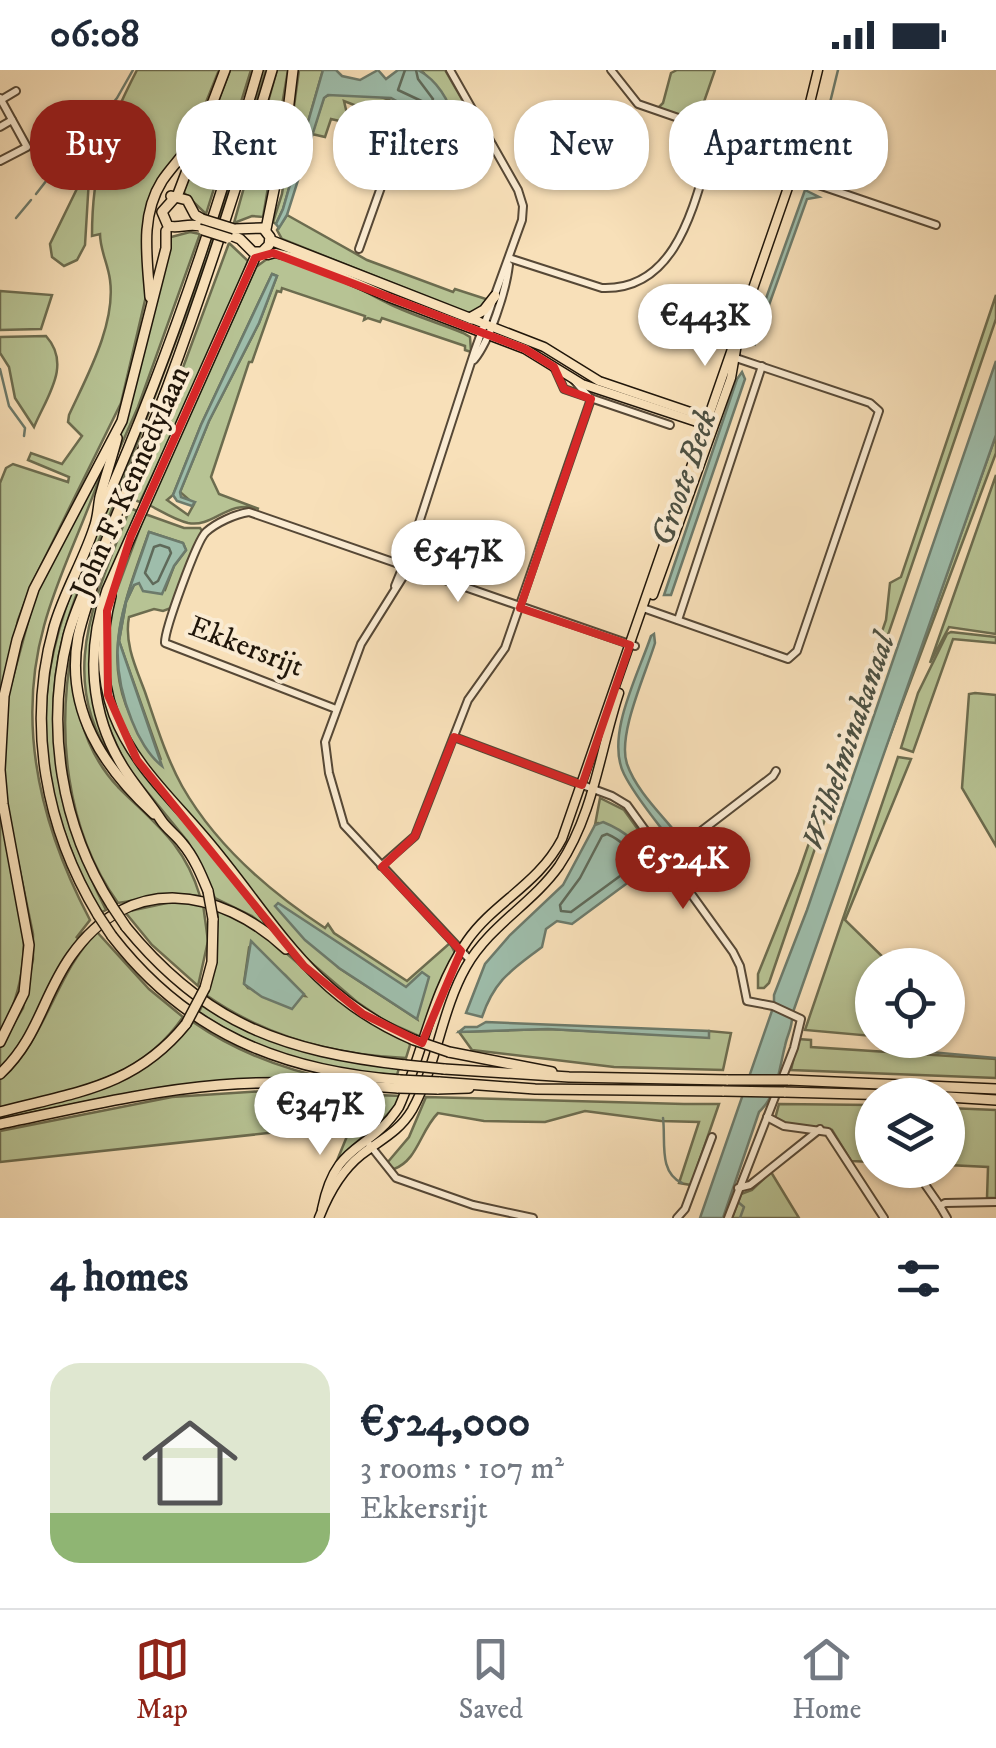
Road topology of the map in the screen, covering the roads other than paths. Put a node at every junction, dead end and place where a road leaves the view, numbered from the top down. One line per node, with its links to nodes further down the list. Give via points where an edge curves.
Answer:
1 (225, 70): 10 (highway)
2 (258, 70): 47 (highway, John F. Kennedylaan, via 178,317)
3 (272, 70): 49 (highway, John F. Kennedylaan, via 198,302)
4 (293, 70): 25 (highway)
5 (450, 70): 11 (street)
6 (611, 70): 13 (street, via 638,104)
7 (818, 70): 12 (main road)
8 (16, 91): 9 (street)
9 (0, 99): 14 (street)
10 (213, 100)
11 (467, 100)
12 (811, 100)
13 (669, 115)
14 (12, 120): 15 (street); 17 (street, via 27,147)
15 (0, 127)
16 (494, 149): 34 (street, via 523,206)
17 (0, 161)
18 (176, 161): 36 (highway, via 150,205)
19 (178, 190): 24 (highway)
20 (380, 190): 31 (street)
21 (697, 190): 34 (street, via 664,263 617,288)
22 (787, 190): 39 (main road)
23 (833, 190): 27 (street)
24 (176, 196): 26 (highway, via 187,200); 26 (highway, via 164,208 165,223); 29 (highway, John F. Kennedylaan, via 157,210)
25 (270, 210): 28 (highway); 33 (highway, via 276,238)
26 (200, 224): 29 (highway); 30 (highway, bridge)
27 (936, 225)
28 (266, 229): 30 (highway); 32 (highway)
29 (166, 230): 36 (highway, John F. Kennedylaan)
30 (233, 234): 32 (highway)
31 (360, 249)
32 (264, 251): 33 (highway); 48 (highway, John F. Kennedylaan)
33 (289, 251): 37 (highway); 38 (main road)
34 (509, 258): 35 (street); 38 (street)
35 (494, 296): 37 (highway); 38 (street)
36 (151, 306): 44 (highway, John F. Kennedylaan)
37 (471, 318): 38 (main road)
38 (486, 329): 41 (main road); 45 (main road, via 544,347 599,381); 50 (street)
39 (733, 357): 40 (street); 45 (main road)
40 (762, 366): 53 (street); 53 (street, via 876,407 878,417 798,651 788,659)
41 (554, 367): 42 (main road); 43 (street, via 564,389)
42 (572, 377): 43 (street); 45 (main road)
43 (591, 399): 46 (street); 51 (street)
44 (122, 421): 47 (highway); 66 (highway, John F. Kennedylaan, via 34,589 4,696 0,770 29,945 24,993)
45 (709, 423): 52 (main road)
46 (670, 425)
47 (94, 527): 70 (highway, bridge, via 53,629 41,720 46,784 70,864 130,960 177,1003 240,1042 307,1067)
48 (130, 536): 60 (highway, John F. Kennedylaan, via 100,609 93,676 110,742); 64 (highway, via 103,640 113,712 137,760)
49 (100, 555): 60 (highway, via 77,645 79,701 96,747); 67 (highway, bridge, via 64,653 58,708 58,746 74,828 94,877 126,927 206,1004 255,1032 330,1056)
50 (405, 568): 51 (street, Ekkersrijt); 55 (street, via 361,644); 55 (street, Ekkersrijt, via 249,512 204,534 165,642)
51 (520, 608): 54 (street, Ekkersrijt); 56 (street)
52 (645, 608): 53 (street); 54 (main road)
53 (678, 620)
54 (632, 645): 58 (main road); 59 (main road)
55 (336, 709): 62 (street, via 325,742 337,808 344,826)
56 (454, 737): 58 (street); 62 (street, via 414,836)
57 (776, 770): 61 (street)
58 (582, 785): 59 (street); 63 (main road, via 549,861)
59 (593, 789): 61 (street, via 627,805); 65 (main road, via 558,867)
60 (161, 820): 76 (highway, John F. Kennedylaan, bridge, via 190,854 213,920 212,962 186,1024 158,1054 120,1078)
61 (666, 858): 77 (street, via 733,952 747,1001 802,1022)
62 (382, 866): 63 (street)
63 (461, 951): 65 (street); 67 (main road)
64 (292, 952): 68 (highway, via 242,914 210,902 166,899 120,912 69,958 30,1040); 69 (highway, bridge, via 350,1005 414,1040)
65 (470, 960): 82 (main road, via 404,1121)
66 (0, 1042)
67 (409, 1068): 69 (highway, bridge); 81 (main road, via 392,1117)
68 (0, 1074)
69 (568, 1077): 71 (highway)
70 (399, 1084): 71 (highway, bridge, via 602,1090); 78 (highway, via 222,1084)
71 (726, 1085): 72 (highway, bridge, via 788,1080); 73 (highway, bridge)
72 (996, 1089)
73 (855, 1094)
74 (965, 1098): 75 (highway)
75 (996, 1100)
76 (0, 1112)
77 (767, 1117): 79 (street, via 784,1126); 83 (street)
78 (0, 1124)
79 (820, 1129): 83 (street); 91 (street, via 830,1134)
80 (712, 1137): 89 (street)
81 (367, 1138): 82 (street); 87 (main road, via 338,1164)
82 (370, 1149): 87 (main road, via 338,1180); 88 (street, via 396,1178)
83 (738, 1188): 90 (street)
84 (927, 1188): 86 (street)
85 (996, 1202): 86 (street)
86 (940, 1206): 92 (street)
87 (321, 1214)
88 (533, 1218)
89 (677, 1218)
90 (728, 1218)
91 (884, 1218)
92 (946, 1218)

